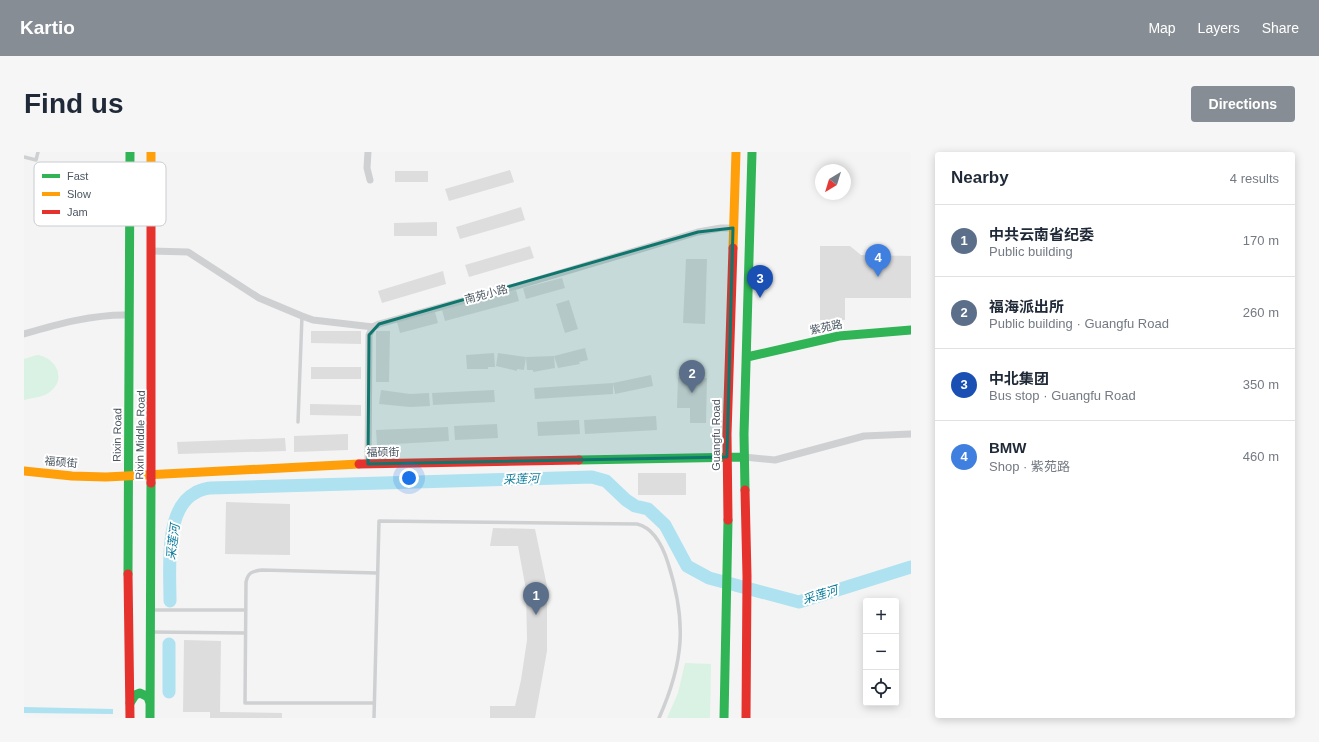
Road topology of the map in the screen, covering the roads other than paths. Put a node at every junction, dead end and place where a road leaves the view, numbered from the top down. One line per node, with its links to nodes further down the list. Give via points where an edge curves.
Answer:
1 (38, 152): 5 (lane, via 36,160)
2 (368, 152): 6 (street, via 367,168)
3 (736, 152): 9 (main road, Guangfu Road)
4 (752, 152): 16 (main road)
5 (24, 156)
6 (370, 180)
7 (130, 226): 11 (main road, Rixin Road)
8 (151, 226): 10 (main road, Rixin Middle Road)
9 (733, 228): 13 (street, 南苑小路, via 698,232 379,324); 19 (main road, Guangfu Road)
10 (151, 251): 12 (street, via 188,252 259,298); 23 (main road, Rixin Middle Road)
11 (130, 315): 15 (street, via 102,316); 24 (main road, Rixin Road)
12 (302, 316): 13 (street, via 312,320); 17 (lane)
13 (373, 328): 21 (street, via 368,341)
14 (911, 330): 16 (main road, 紫苑路, via 839,336)
15 (24, 334)
16 (746, 357): 20 (main road)
17 (298, 422)
18 (911, 434): 20 (street, via 864,436 775,460)
19 (727, 457): 20 (main road, 福硕街); 21 (main road, 福硕街); 37 (main road, Guangfu Road)
20 (744, 458): 38 (main road, via 747,576)
21 (368, 464): 23 (main road, 福硕街)
22 (24, 471): 24 (main road, 福硕街, via 72,476)
23 (151, 474): 24 (main road, 福硕街); 26 (main road, Rixin Middle Road)
24 (128, 476): 30 (main road, Rixin Road)
25 (377, 574): 27 (lane, via 254,570 249,573 246,582); 31 (lane); 36 (lane, via 379,521 646,526 665,553 675,583 681,622 678,659 670,693)
26 (150, 610): 27 (lane); 28 (main road, Rixin Middle Road)
27 (246, 610): 29 (lane)
28 (150, 632): 29 (lane); 32 (main road, Rixin Middle Road)
29 (245, 633): 31 (lane, via 245,703)
30 (130, 703): 32 (main road, via 134,695 140,693 148,697); 33 (main road, Rixin Road)
31 (374, 703): 35 (lane)
32 (150, 705): 34 (main road, Rixin Middle Road)
33 (130, 718)
34 (150, 718)
35 (374, 718)
36 (659, 718)
37 (724, 718)
38 (746, 718)

